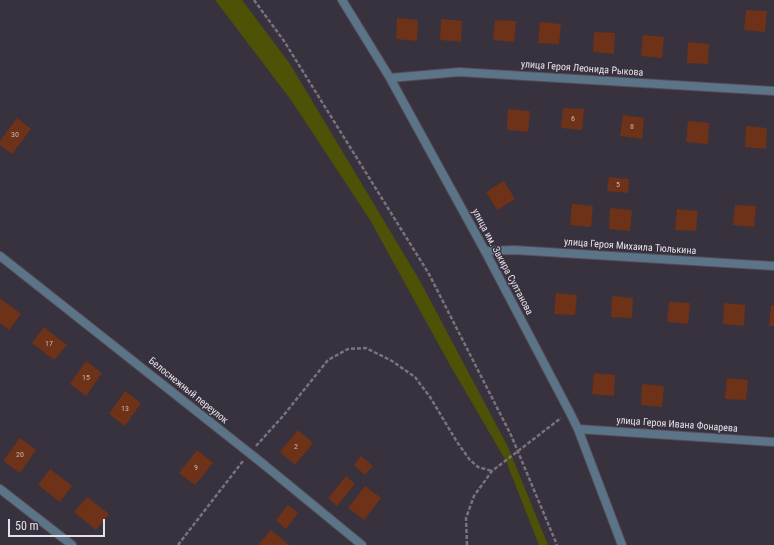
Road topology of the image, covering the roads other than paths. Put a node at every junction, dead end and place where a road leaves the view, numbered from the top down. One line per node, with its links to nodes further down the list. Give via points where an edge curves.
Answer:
1 (342, 0): 2 (street, улица им. Закира Султанова)
2 (390, 78): 3 (street, улица Героя Леонида Рыкова, via 459,72); 4 (street, улица им. Закира Султанова)
3 (774, 91)
4 (485, 251): 6 (street, улица Героя Михаила Тюлькина, via 514,250); 7 (street, улица им. Закира Султанова)
5 (0, 256): 11 (street, Белоснежный переулок)
6 (774, 266)
7 (578, 429): 8 (street, улица Героя Ивана Фонарева); 12 (street, улица им. Закира Султанова)
8 (774, 442)
9 (0, 489): 10 (street)
10 (72, 545)
11 (362, 545)
12 (622, 545)

